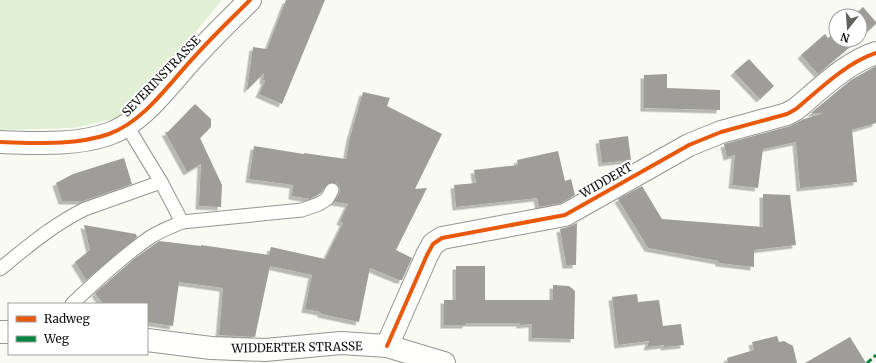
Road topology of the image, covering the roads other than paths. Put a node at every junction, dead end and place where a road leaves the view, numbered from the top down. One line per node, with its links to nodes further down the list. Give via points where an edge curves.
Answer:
1 (250, 0): 3 (street, SEVERINSTRASSE, via 142,114)
2 (876, 53): 11 (street, WIDDERT, via 859,60 792,112 721,132 689,146 565,215 442,238 433,244 427,255)
3 (127, 126): 4 (street, SEVERINSTRASSE, via 109,134 58,143); 5 (lane)
4 (0, 142)
5 (161, 182): 7 (lane); 8 (lane, via 73,214)
6 (332, 190): 7 (lane, via 327,199 302,210)
7 (182, 222): 9 (lane, via 156,234 142,244 92,284)
8 (0, 269)
9 (73, 303)
10 (148, 340): 11 (street, WIDDERTER STRASSE, via 211,348 265,350 341,344)
11 (387, 346): 12 (street, WIDDERTER STRASSE)
12 (444, 363)

